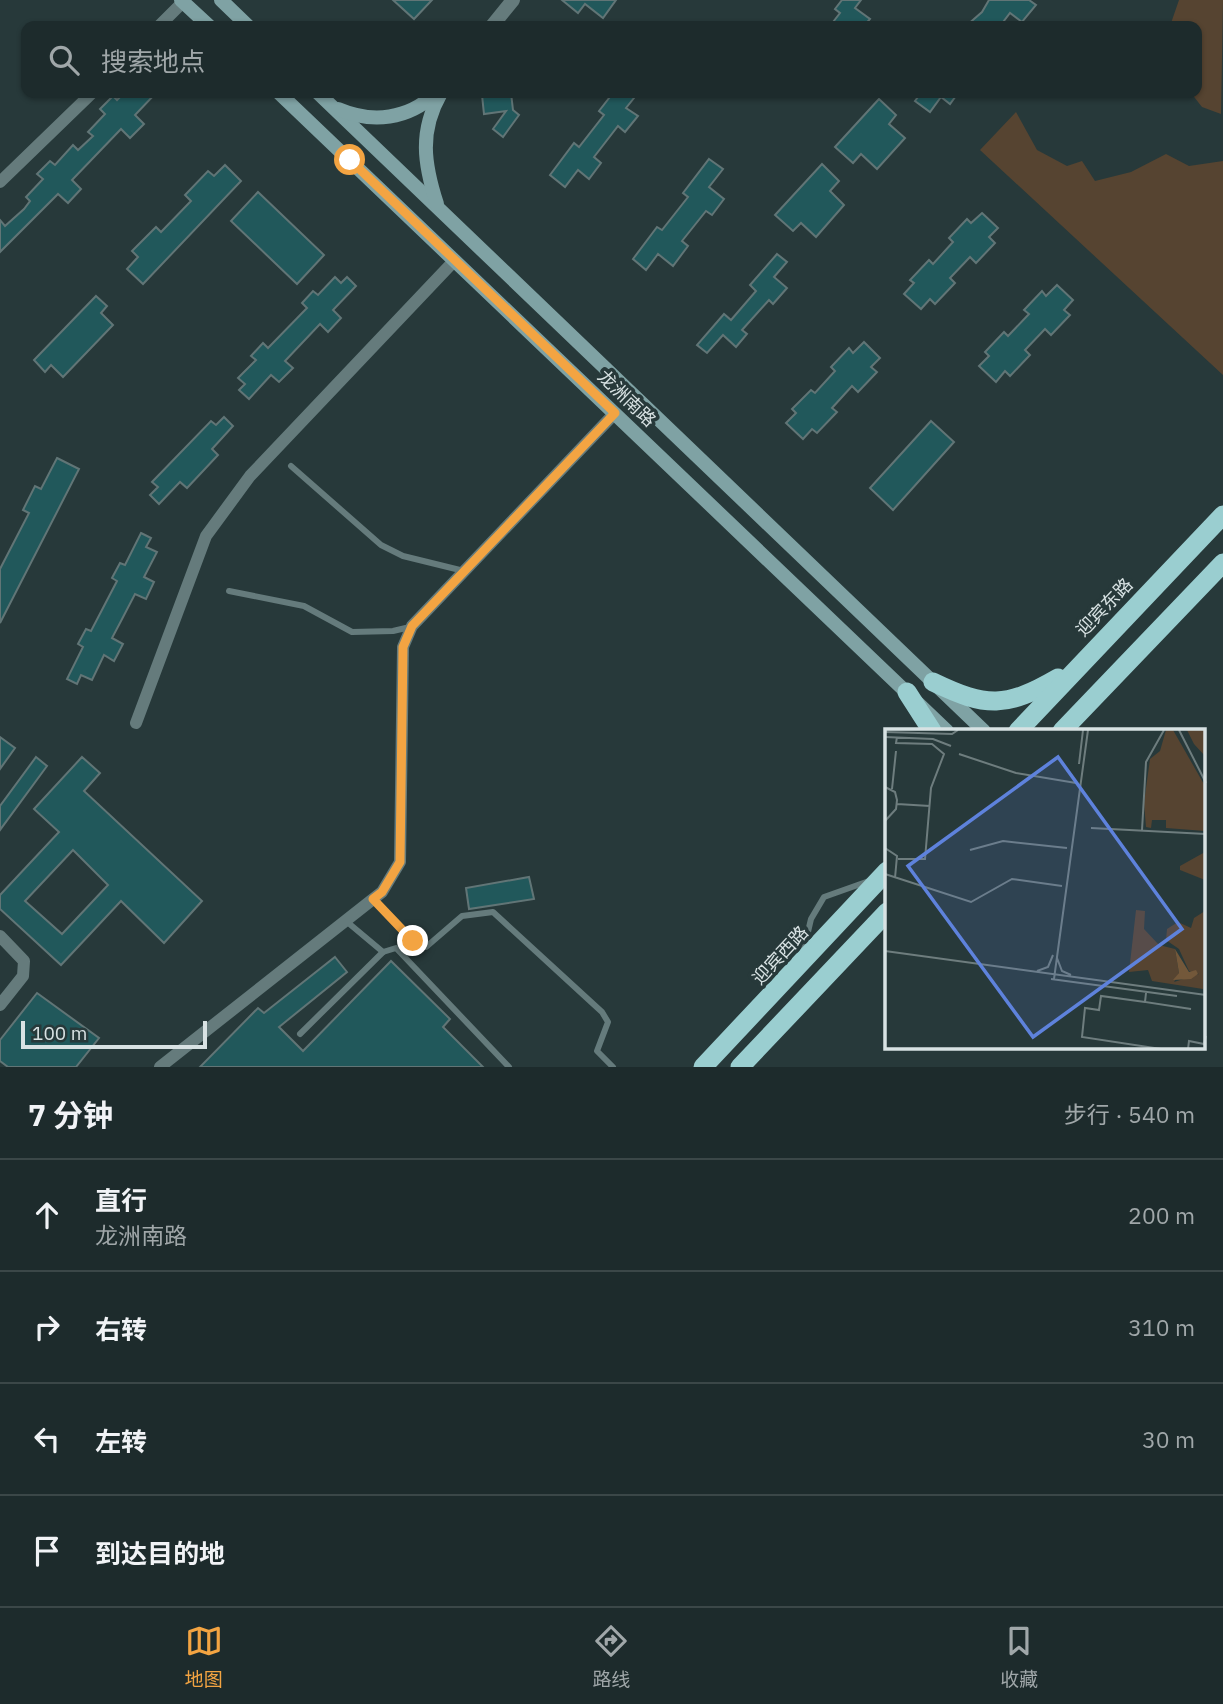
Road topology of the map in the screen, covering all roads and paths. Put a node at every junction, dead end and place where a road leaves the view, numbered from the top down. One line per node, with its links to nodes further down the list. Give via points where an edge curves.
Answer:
1 (221, 0): 6 (main road)
2 (513, 0): 7 (street)
3 (182, 1): 4 (street); 5 (main road)
4 (164, 21)
5 (204, 21)
6 (243, 21)
7 (496, 21)
8 (87, 98): 14 (street)
9 (284, 98): 16 (main road, 龙洲南路)
10 (323, 98): 13 (main road, 龙洲南路)
11 (432, 98): 13 (main road, via 401,116 352,115)
12 (437, 98): 15 (main road, via 425,141 426,170)
13 (333, 107): 15 (main road, 龙洲南路)
14 (0, 182)
15 (439, 209): 25 (main road, 龙洲南路)
16 (455, 260): 17 (main road, 龙洲南路); 27 (street, via 250,476 206,536)
17 (615, 413): 21 (street); 26 (main road, 龙洲南路)
18 (291, 466): 21 (lane, via 381,545 403,556)
19 (1223, 515): 24 (highway, 迎宾东路)
20 (1223, 563): 32 (highway)
21 (465, 571): 23 (street)
22 (229, 591): 23 (lane, via 304,606 352,632)
23 (412, 626): 34 (street, via 403,647 400,862)
24 (1074, 669): 25 (highway, via 1013,701 986,701); 31 (highway, 迎宾东路)
25 (933, 682): 30 (main road, 龙洲南路)
26 (907, 692): 28 (highway); 29 (main road, 龙洲南路)
27 (136, 723)
28 (931, 729)
29 (945, 729)
30 (982, 729)
31 (1020, 729)
32 (1064, 729)
33 (884, 875): 39 (highway, 迎宾西路); 39 (lane, via 824,897 811,919)
34 (373, 899): 36 (street); 44 (lane, via 413,941 426,947 462,916 493,912 602,1012 608,1022 597,1051)
35 (885, 914): 46 (highway)
36 (346, 921): 38 (lane); 42 (street)
37 (0, 936): 40 (street, via 24,961 23,976)
38 (383, 953): 41 (lane); 43 (lane, via 396,948)
39 (800, 964): 45 (highway, 迎宾西路)
40 (0, 1005)
41 (300, 1034)
42 (160, 1067)
43 (509, 1067)
44 (613, 1067)
45 (703, 1067)
46 (740, 1067)

